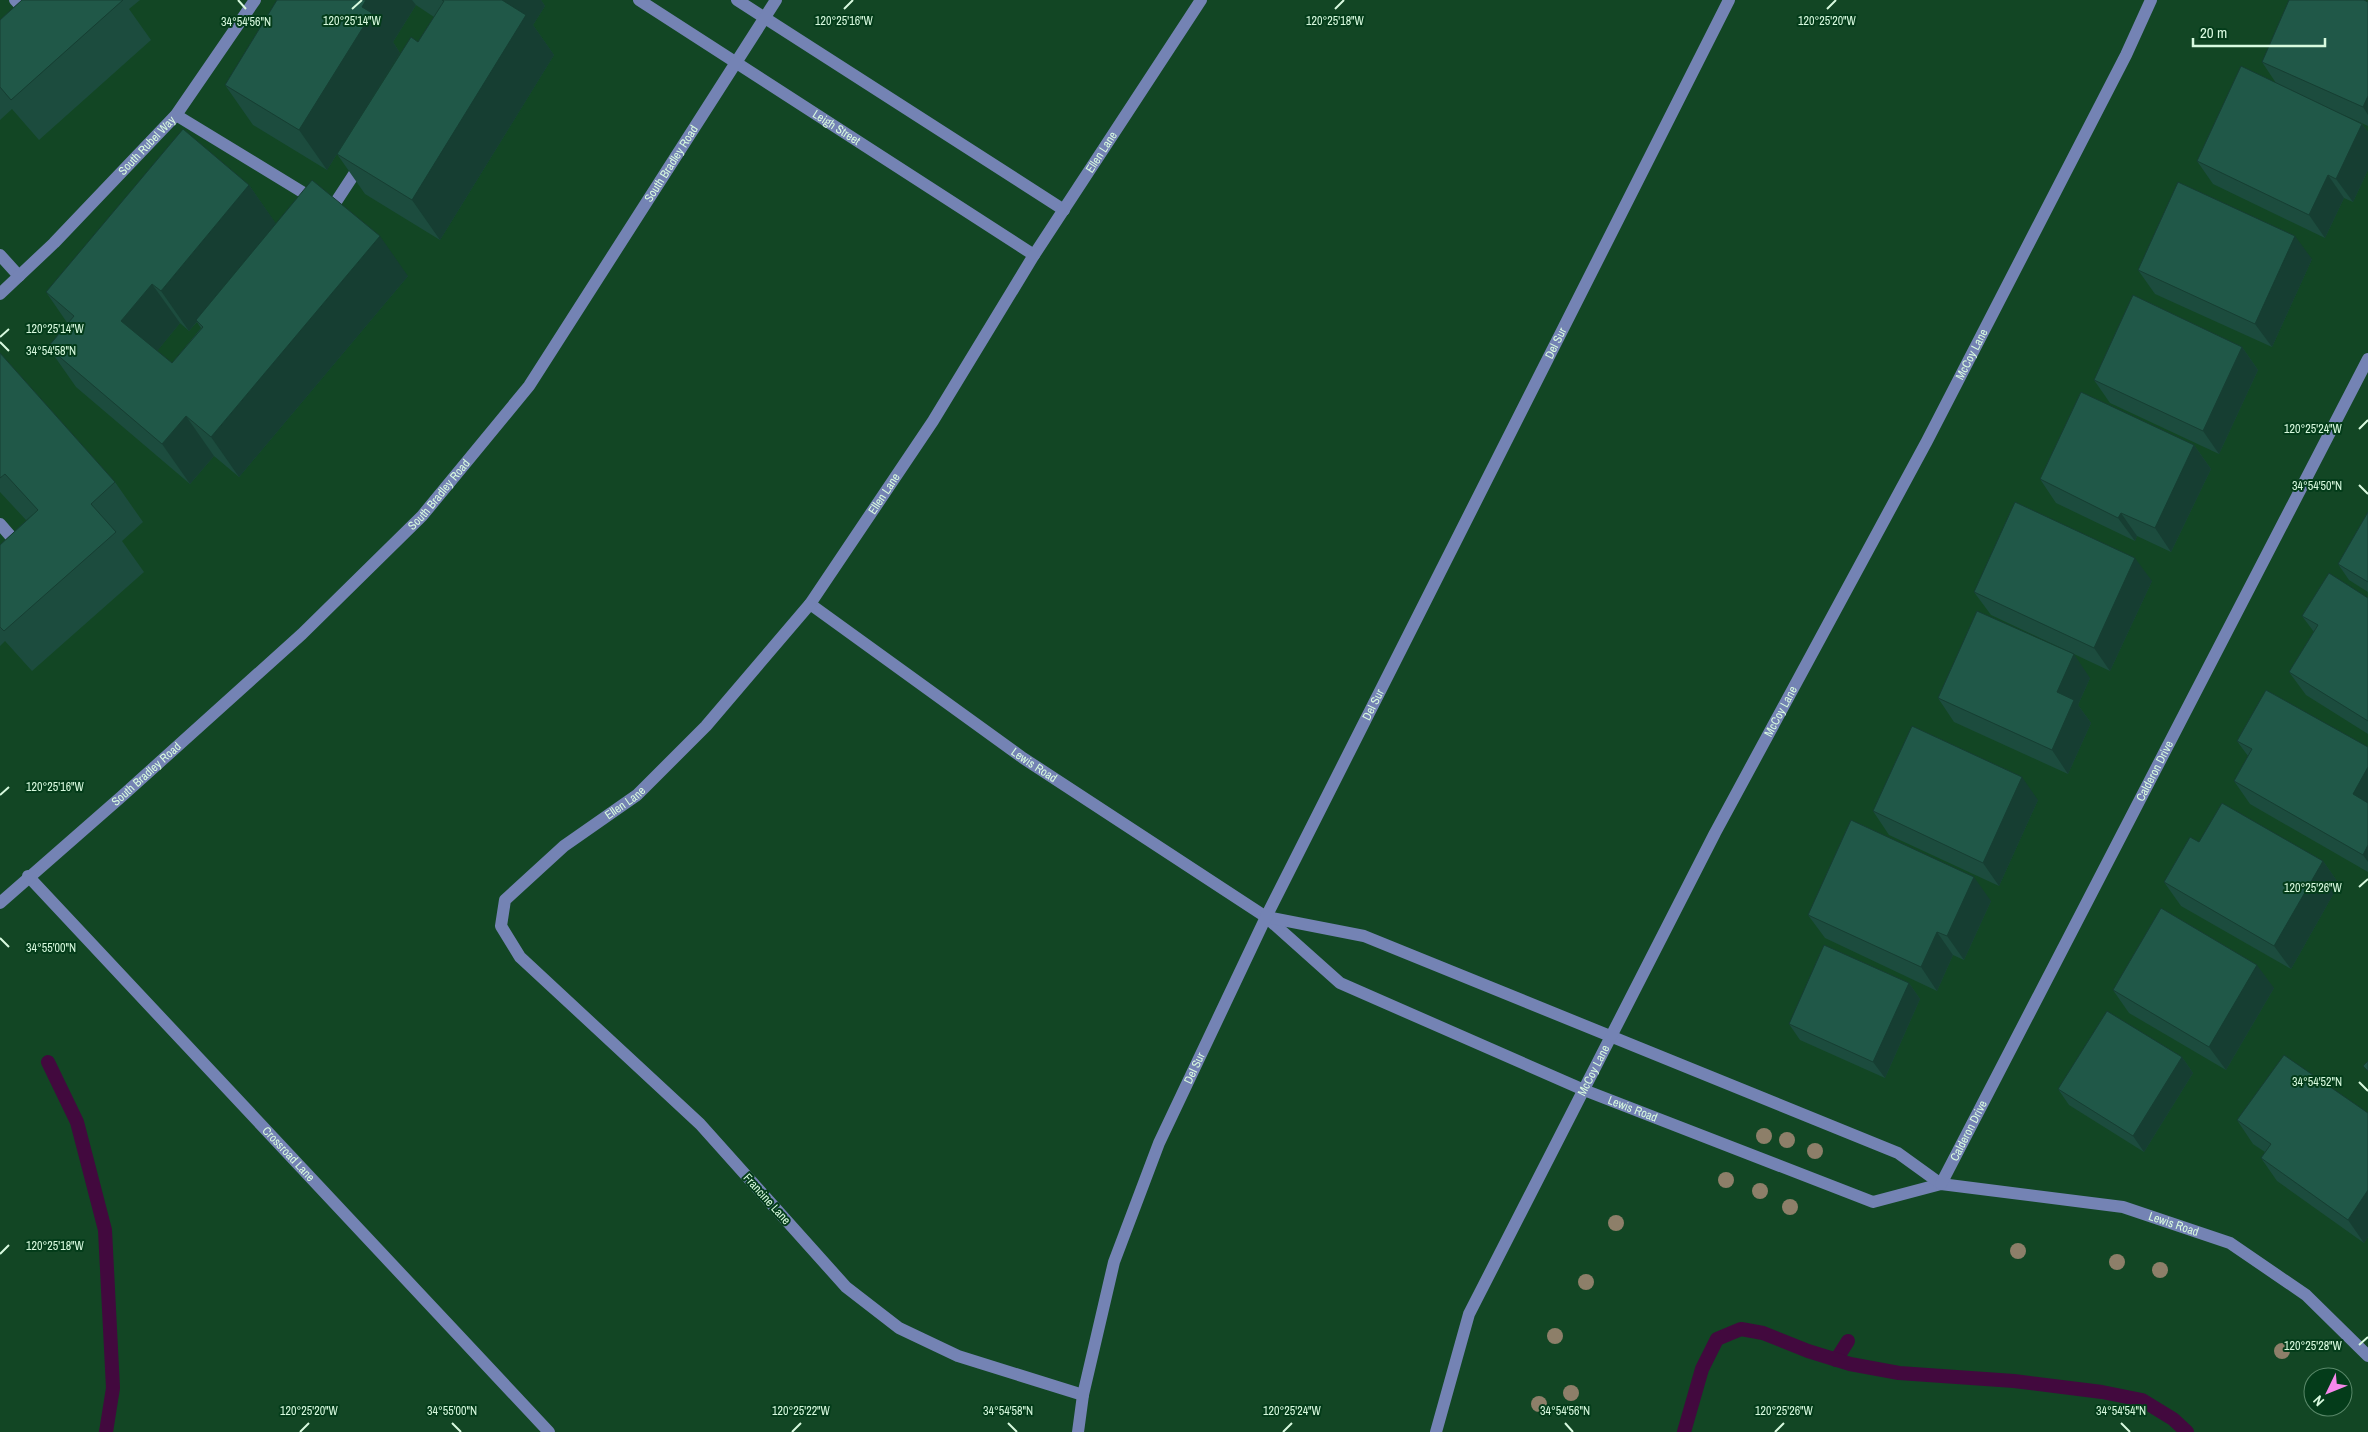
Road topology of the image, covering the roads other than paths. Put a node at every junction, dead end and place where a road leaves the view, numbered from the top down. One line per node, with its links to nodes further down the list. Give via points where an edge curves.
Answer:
1 (15, 0): 10 (street)
2 (255, 0): 12 (street, South Rubel Way)
3 (639, 0): 11 (street, Leigh Street)
4 (737, 0): 9 (street)
5 (776, 0): 9 (street, South Bradley Road)
6 (1201, 0): 15 (street, Ellen Lane)
7 (1730, 0): 27 (street, Del Sur)
8 (2151, 0): 29 (street, McCoy Lane, via 2126,55 1931,432 1720,824)
9 (765, 18): 11 (street, South Bradley Road); 15 (street)
10 (37, 24)
11 (736, 63): 18 (street, Leigh Street); 25 (street, South Bradley Road, via 529,386 422,516 302,634)
12 (176, 115): 14 (street); 19 (street, South Rubel Way)
13 (367, 153): 14 (street)
14 (332, 210): 16 (street)
15 (1064, 210): 18 (street, Ellen Lane)
16 (319, 225)
17 (0, 255): 19 (street)
18 (1034, 256): 24 (street, Ellen Lane, via 933,421)
19 (19, 276): 20 (street, South Rubel Way)
20 (0, 294)
21 (2368, 358): 31 (street, Calderon Drive)
22 (0, 524): 23 (street)
23 (20, 547)
24 (810, 604): 27 (street, Lewis Road, via 1023,758); 28 (street, Ellen Lane, via 706,726 637,794 564,846 505,900)
25 (28, 876): 26 (street, South Bradley Road); 34 (street, Crossroad Lane)
26 (0, 903)
27 (1266, 917): 29 (street, Lewis Road, via 1364,936); 30 (street, Lewis Road, via 1340,983); 33 (street, Del Sur, via 1159,1143 1114,1262)
28 (501, 926): 33 (street, Francine Lane, via 520,957 700,1124 846,1287 899,1328 958,1356)
29 (1611, 1038): 30 (street, McCoy Lane); 31 (street, Lewis Road, via 1898,1153)
30 (1584, 1090): 31 (street, Lewis Road, via 1873,1202); 36 (street, McCoy Lane, via 1469,1314)
31 (1940, 1184): 32 (street, Lewis Road, via 2123,1206 2230,1243 2306,1295)
32 (2365, 1348)
33 (1083, 1395): 35 (street, Del Sur)
34 (549, 1432)
35 (1078, 1432)
36 (1436, 1432)

